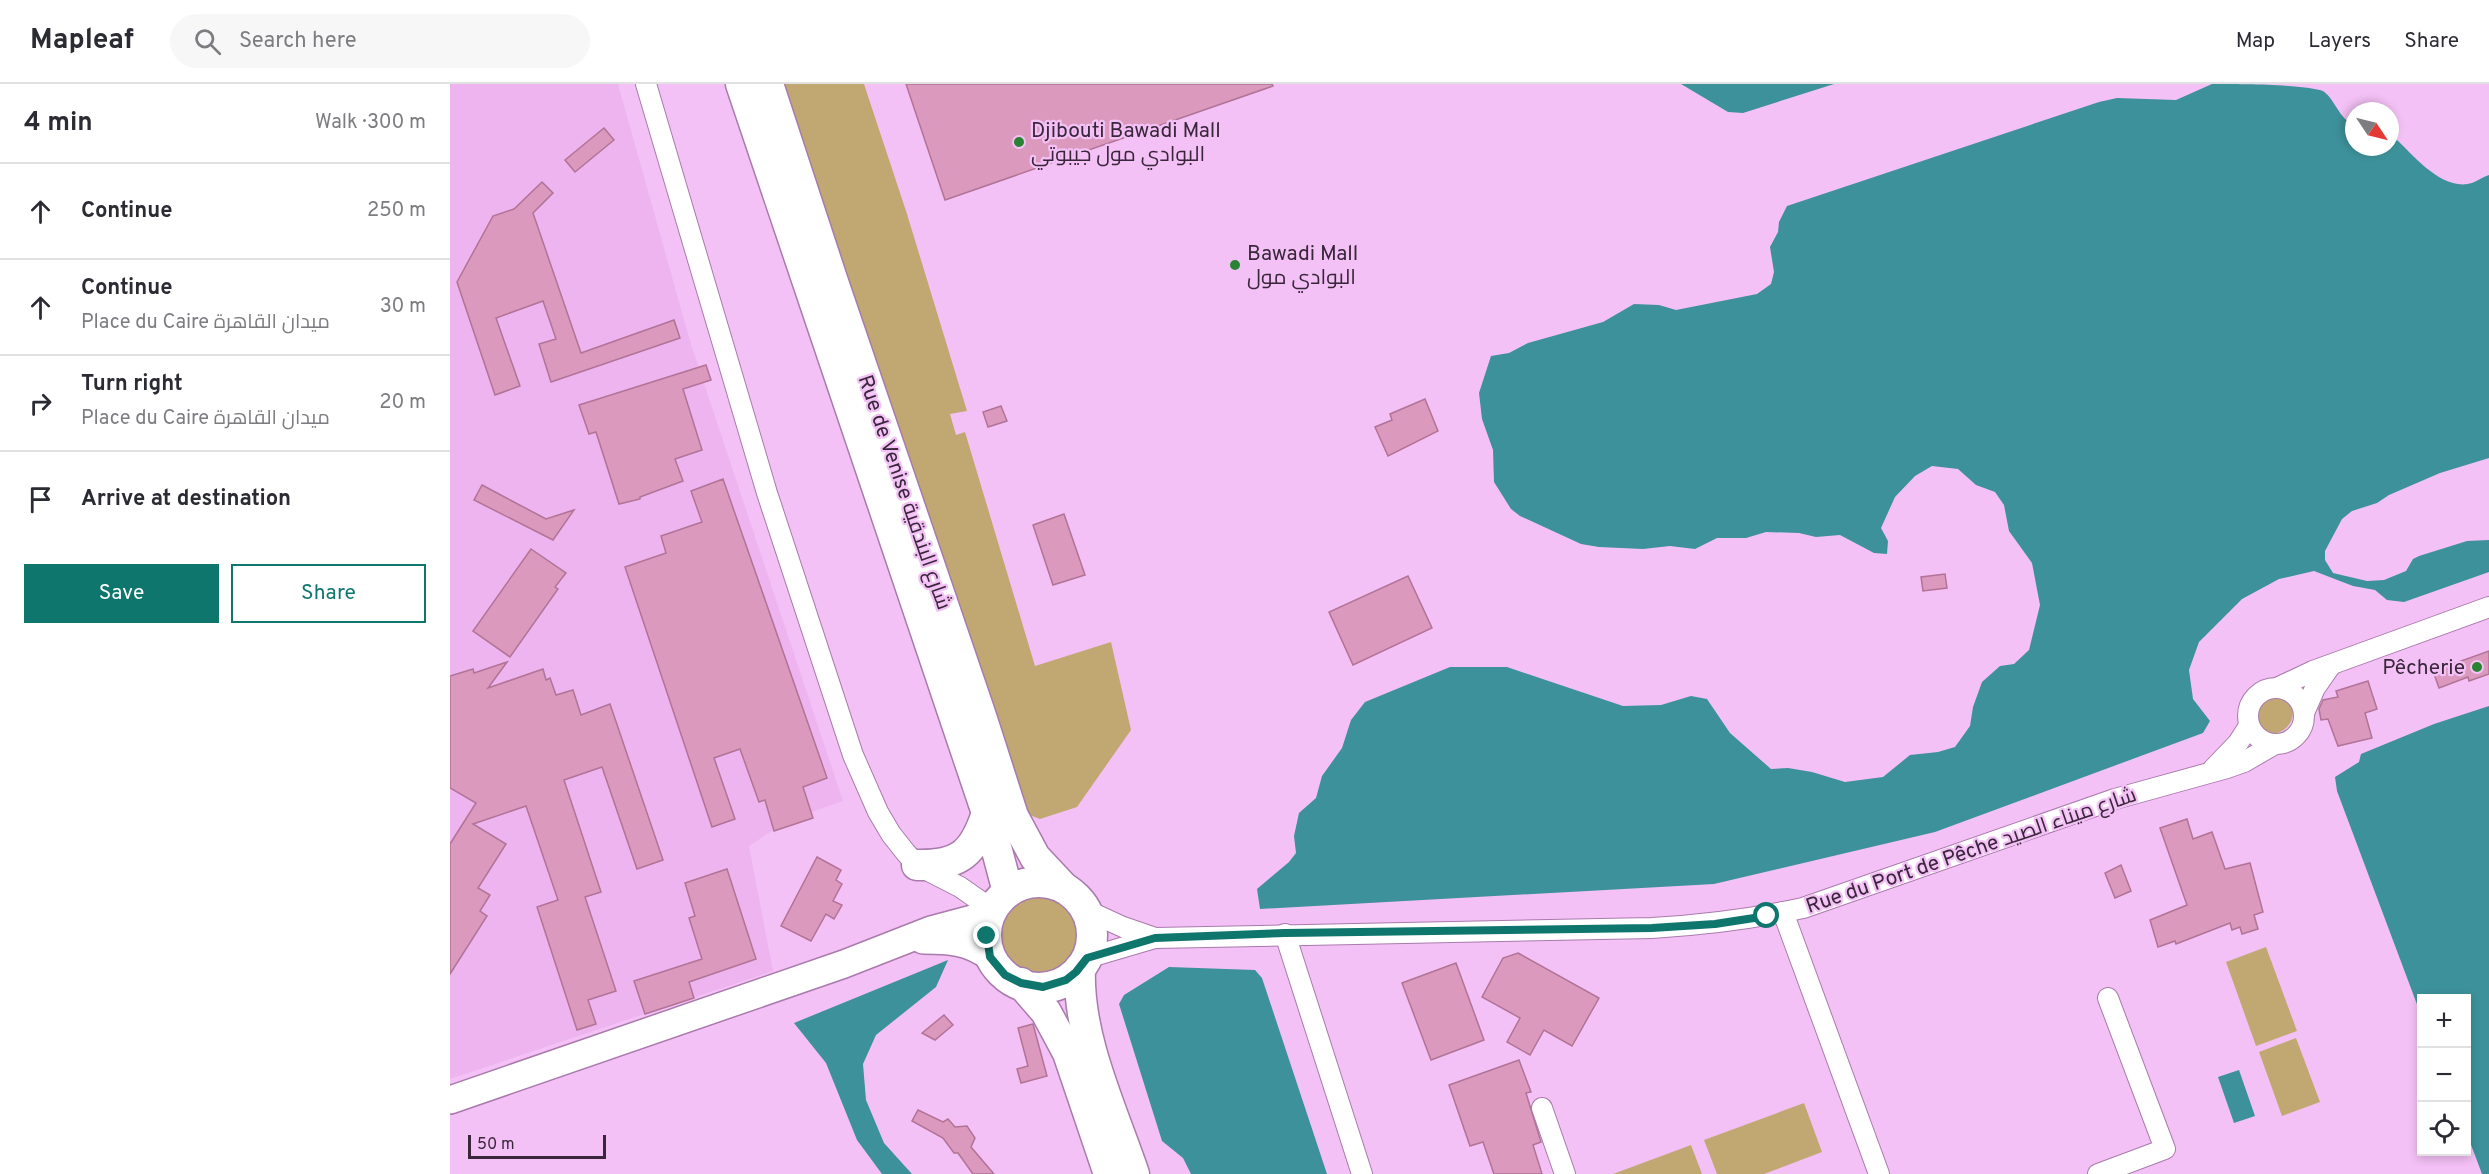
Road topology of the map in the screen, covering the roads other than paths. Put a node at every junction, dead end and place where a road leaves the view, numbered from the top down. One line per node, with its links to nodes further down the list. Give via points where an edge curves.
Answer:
1 (646, 84): 12 (street, via 760,470 853,755 878,812)
2 (741, 84): 11 (main road, Rue de Venise شارع البندقية)
3 (768, 84): 13 (main road, Rue de Venise شارع البندقية, via 1013,816 1035,857)
4 (2489, 607): 5 (street)
5 (2331, 665): 6 (street); 7 (street)
6 (2279, 687): 7 (street, via 2299,698); 8 (street, via 2268,688 2250,703)
7 (2304, 713): 9 (street, via 2294,737)
8 (2249, 726): 9 (street, via 2259,739); 10 (street, Rue du Port de Pêche شارع ميناء الصيد)
9 (2275, 744): 10 (street, Rue du Port de Pêche شارع ميناء الصيد, via 2244,762)
10 (2209, 772): 16 (street, Rue du Port de Pêche شارع ميناء الصيد, via 2115,799)
11 (987, 813): 12 (main road, via 978,836 963,855 941,866); 14 (main road, Rue de Venise شارع البندقية)
12 (918, 865): 14 (street)
13 (1064, 888): 14 (main road, via 1048,882 1032,883); 15 (main road)
14 (998, 903): 19 (main road); 20 (main road, via 987,936)
15 (1086, 910): 18 (street, Rue du Port de Pêche شارع ميناء الصيد); 21 (main road, via 1092,934)
16 (1783, 912): 17 (street, Rue du Port de Pêche شارع ميناء الصيد, via 1715,924 1652,928); 30 (street)
17 (1285, 933): 18 (street, Rue du Port de Pêche شارع ميناء الصيد); 28 (street)
18 (1155, 938): 21 (street, Rue du Port de Pêche شارع ميناء الصيد)
19 (904, 940): 20 (main road, via 954,940); 24 (main road, via 743,1000)
20 (990, 957): 22 (main road, via 1005,975)
21 (1083, 963): 22 (main road, via 1055,985); 27 (main road, via 1079,1001 1086,1035)
22 (1021, 983): 26 (main road, via 1046,1012 1068,1053)
23 (2108, 998): 31 (street, via 2165,1149)
24 (450, 1100)
25 (1542, 1108): 29 (street)
26 (1109, 1174)
27 (1134, 1174)
28 (1362, 1174)
29 (1565, 1174)
30 (1879, 1174)
31 (2098, 1174)

